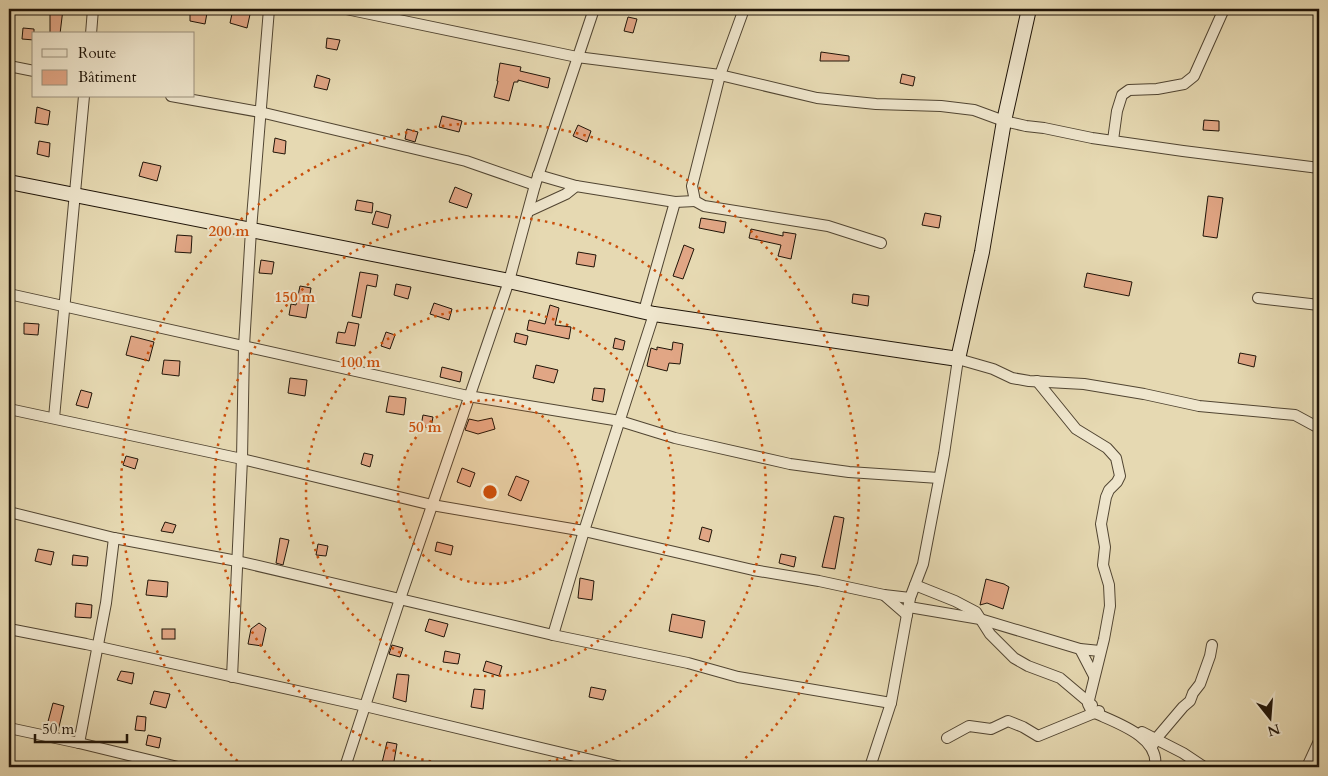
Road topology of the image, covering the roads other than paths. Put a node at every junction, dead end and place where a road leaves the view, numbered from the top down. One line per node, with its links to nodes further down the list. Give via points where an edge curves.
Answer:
1 (94, 9): 8 (street)
2 (269, 9): 15 (street)
3 (346, 9): 9 (street)
4 (594, 9): 9 (street)
5 (744, 9): 12 (street)
6 (1029, 9): 16 (street)
7 (1224, 9): 17 (street, via 1194,76 1184,84 1129,90 1122,95)
8 (91, 32)
9 (577, 57): 12 (street); 19 (street)
10 (9, 66): 11 (street)
11 (32, 71)
12 (720, 75): 16 (street, via 817,98 974,110); 24 (street, via 692,186)
13 (84, 98): 22 (street)
14 (182, 98): 15 (street)
15 (260, 112): 19 (street); 26 (street)
16 (1004, 121): 17 (street); 35 (street, via 982,252)
17 (1113, 140): 18 (street)
18 (1319, 168)
19 (537, 180): 21 (street); 25 (street)
20 (9, 182): 22 (street)
21 (576, 186): 23 (street); 25 (street)
22 (74, 194): 26 (street); 32 (street)
23 (675, 202): 24 (street); 33 (street)
24 (695, 202): 27 (street, via 828,226)
25 (528, 211): 28 (street)
26 (251, 230): 28 (street); 34 (street)
27 (881, 243)
28 (509, 281): 33 (street); 37 (street)
29 (9, 294): 32 (street)
30 (1258, 298): 31 (street)
31 (1319, 305)
32 (65, 307): 34 (street); 39 (street)
33 (649, 313): 35 (street); 40 (street)
34 (244, 346): 37 (street); 42 (street)
35 (958, 358): 36 (street, via 1012,378); 43 (street)
36 (1037, 381): 41 (street, via 1084,384 1199,406 1296,415); 59 (street, via 1076,429 1107,448 1116,458 1119,470 1120,476 1106,497 1101,524 1110,606)
37 (468, 396): 40 (street); 44 (street)
38 (9, 408): 39 (street)
39 (54, 418): 42 (street)
40 (620, 422): 43 (street, via 790,464); 46 (street)
41 (1319, 428)
42 (242, 458): 44 (street); 48 (street)
43 (939, 478): 49 (street, via 923,564)
44 (432, 505): 46 (street); 51 (street)
45 (9, 512): 47 (street)
46 (584, 531): 50 (street, via 753,570); 55 (street)
47 (114, 538): 48 (street); 57 (street)
48 (237, 560): 51 (street); 61 (street)
49 (915, 585): 52 (street); 53 (street, via 955,601 976,612)
50 (884, 595): 52 (street); 52 (street)
51 (400, 599): 55 (street); 64 (street)
52 (909, 607): 53 (street); 63 (street)
53 (980, 619): 58 (street); 62 (street, via 1014,658 1060,678)
54 (9, 628): 57 (street)
55 (553, 635): 63 (street, via 688,663 738,677)
56 (1212, 645): 70 (street, via 1200,684 1190,702)
57 (98, 647): 61 (street); 69 (street)
58 (1080, 649): 59 (street); 60 (street)
59 (1100, 651): 60 (street)
60 (1094, 676): 62 (street)
61 (232, 677): 64 (street)
62 (1088, 701): 65 (street)
63 (891, 703): 74 (street)
64 (366, 706): 72 (street); 73 (street)
65 (1097, 712): 67 (street, via 1038,736 1008,721 991,728 968,726); 70 (street, via 1127,724)
66 (9, 728): 69 (street)
67 (946, 738)
68 (1319, 741): 77 (street)
69 (79, 743): 71 (street)
70 (1153, 744): 75 (street); 76 (street, via 1183,753)
71 (178, 767)
72 (345, 767)
73 (621, 767)
74 (870, 767)
75 (1156, 767)
76 (1204, 767)
77 (1307, 767)

